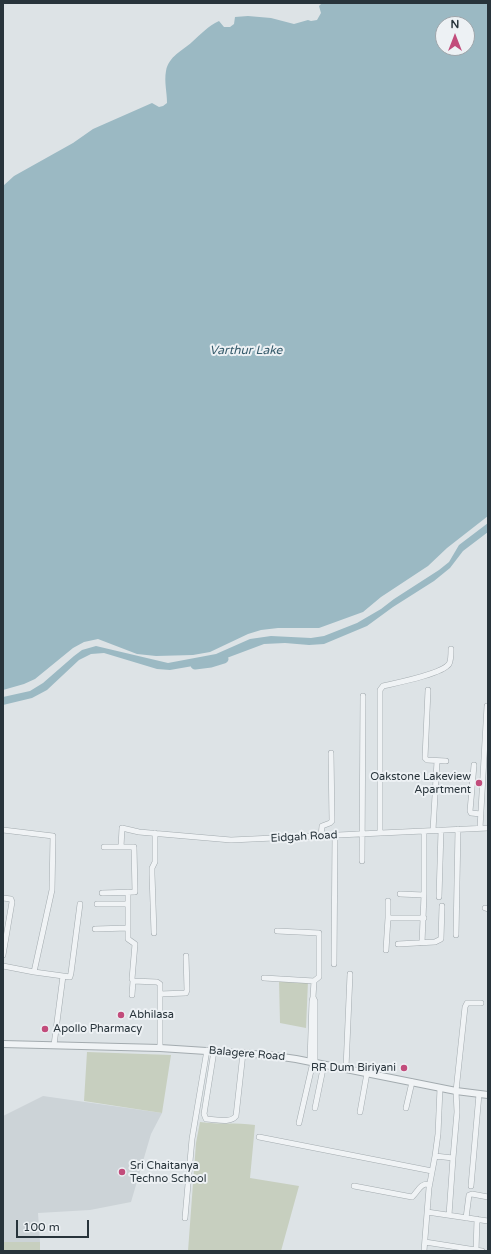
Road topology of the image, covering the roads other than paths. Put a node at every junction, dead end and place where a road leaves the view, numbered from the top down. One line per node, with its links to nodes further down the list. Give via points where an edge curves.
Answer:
1 (451, 649): 18 (street, via 450,662 446,668 383,686 380,690)
2 (428, 690): 6 (street, via 425,758)
3 (363, 696): 19 (street)
4 (487, 706): 9 (street)
5 (331, 753): 21 (street, via 332,821 322,826)
6 (437, 760): 7 (street); 14 (street)
7 (446, 761)
8 (474, 765): 9 (street, via 470,811)
9 (481, 814): 10 (street)
10 (480, 828): 11 (street, Eidgah Road); 12 (street, Eidgah Road)
11 (488, 828)
12 (458, 829): 15 (street, Eidgah Road); 42 (street)
13 (3, 830): 50 (street, via 52,836 52,890)
14 (433, 830): 15 (street, Eidgah Road); 16 (street, Eidgah Road)
15 (441, 830): 29 (street)
16 (424, 831): 18 (street, Eidgah Road); 28 (street)
17 (155, 833): 21 (street, Eidgah Road, via 231,840); 23 (street, Eidgah Road, via 122,828); 41 (street, via 155,862 152,868)
18 (380, 833): 19 (street, Eidgah Road)
19 (362, 834): 20 (street, Eidgah Road); 24 (street)
20 (335, 835): 21 (street, Eidgah Road); 48 (street)
21 (321, 836)
22 (104, 847): 23 (street)
23 (121, 847): 25 (street, via 134,847 135,892)
24 (362, 861)
25 (128, 892): 26 (street); 34 (street)
26 (102, 893)
27 (400, 894): 28 (street)
28 (424, 895): 37 (street)
29 (440, 897)
30 (3, 898): 46 (street, via 11,899 12,902)
31 (388, 901): 36 (street)
32 (80, 904): 52 (street, via 72,973 70,977)
33 (97, 904): 34 (street)
34 (128, 904): 38 (street)
35 (442, 906): 43 (street, via 441,939)
36 (388, 918): 37 (street); 45 (street)
37 (424, 918): 43 (street)
38 (128, 928): 39 (street); 54 (street, via 128,939 135,944)
39 (95, 929)
40 (277, 931): 55 (street, via 319,933 319,977)
41 (154, 933)
42 (456, 935)
43 (422, 943): 44 (street)
44 (398, 944)
45 (386, 950)
46 (3, 956)
47 (186, 956): 56 (street, via 186,993)
48 (334, 964)
49 (3, 966): 50 (street)
50 (34, 972): 52 (street)
51 (350, 974): 67 (street)
52 (63, 976): 60 (street)
53 (264, 978): 55 (street)
54 (133, 981): 56 (street, via 157,982 160,984); 57 (street)
55 (314, 981): 65 (street)
56 (160, 994): 61 (street)
57 (132, 995)
58 (481, 1003): 71 (street, via 467,1003 465,1007)
59 (3, 1044): 60 (street, Balagere Road)
60 (54, 1045): 61 (street, Balagere Road)
61 (160, 1048): 62 (street, Balagere Road)
62 (207, 1050): 63 (street, Balagere Road); 88 (street, via 192,1139)
63 (214, 1051): 64 (street, Balagere Road); 64 (street, via 204,1114 206,1119 233,1120 236,1116)
64 (242, 1053): 65 (street, Balagere Road)
65 (313, 1062): 66 (street, Balagere Road); 77 (street)
66 (324, 1064): 67 (street, Balagere Road); 74 (street)
67 (346, 1068): 68 (street, Balagere Road)
68 (367, 1073): 69 (street, Balagere Road); 76 (street)
69 (412, 1082): 70 (street, Balagere Road); 75 (street)
70 (440, 1088): 71 (street, Balagere Road); 79 (street)
71 (456, 1091): 72 (street, Balagere Road); 80 (street)
72 (479, 1094): 73 (street, Balagere Road); 84 (street)
73 (488, 1095)
74 (315, 1108)
75 (406, 1108)
76 (360, 1112)
77 (299, 1123)
78 (259, 1137): 81 (street)
79 (435, 1156): 80 (street); 81 (street)
80 (453, 1158): 87 (street)
81 (432, 1171): 82 (street)
82 (429, 1184): 83 (street, via 421,1186 412,1197); 86 (street)
83 (354, 1186)
84 (471, 1186)
85 (488, 1197): 89 (street, via 469,1195)
86 (427, 1212): 87 (street); 92 (street)
87 (449, 1215): 89 (street)
88 (185, 1218)
89 (466, 1218): 90 (street)
90 (477, 1219): 91 (street); 95 (street)
91 (488, 1221)
92 (425, 1242): 93 (street); 94 (street)
93 (453, 1249): 95 (street)
94 (424, 1251)
95 (478, 1251)

